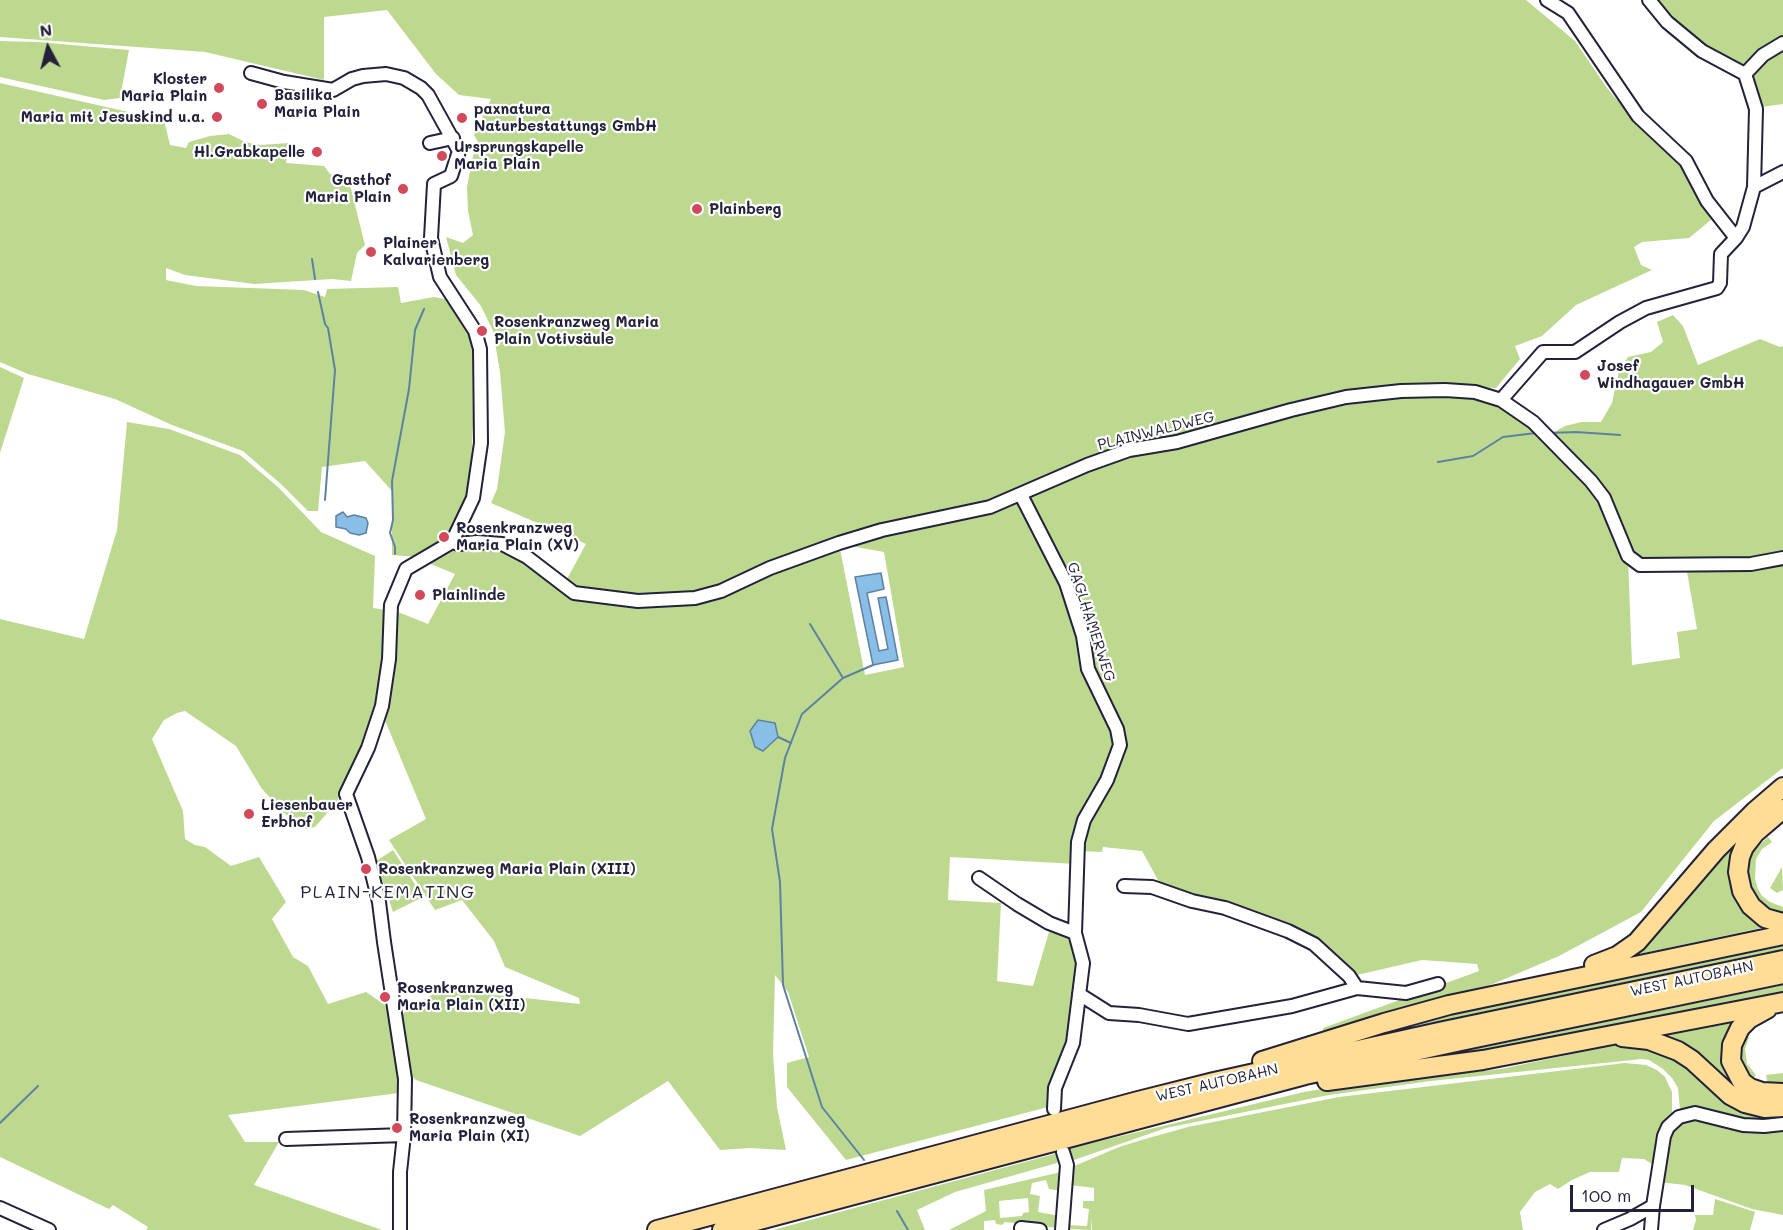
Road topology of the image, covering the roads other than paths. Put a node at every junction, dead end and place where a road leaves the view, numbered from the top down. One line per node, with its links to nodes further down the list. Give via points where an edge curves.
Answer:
1 (1547, 0): 10 (street, via 1568,13 1638,116 1686,161 1707,201)
2 (1649, 0): 5 (street, via 1667,22 1702,51)
3 (1783, 43): 5 (street, via 1763,55)
4 (251, 73): 6 (street, via 333,90 363,76 386,74 404,78 428,95)
5 (1745, 74): 9 (street, via 1756,110)
6 (453, 138): 7 (street); 13 (street, via 459,151 451,176 434,184 431,238 440,277 475,331 480,349 481,443 473,498)
7 (430, 143)
8 (1783, 172): 9 (street)
9 (1754, 187): 10 (street)
10 (1736, 238): 11 (street, via 1721,254 1717,288 1646,308 1575,352 1543,352)
11 (1501, 400): 12 (street, PLAINWALDWEG, via 1475,392 1446,390 1346,397 1177,442 1129,450); 14 (street, PLAINWALDWEG, via 1533,422 1591,481 1604,498 1628,556 1640,565 1751,564)
12 (1021, 495): 13 (street, PLAINWALDWEG, via 990,507 839,543 709,596 695,598 639,602 574,592 527,556 501,544); 20 (street, GAGLHAMERWEG, via 1066,583 1083,636 1088,669 1117,729 1120,745 1107,780 1084,820 1078,842)
13 (452, 542): 36 (street, via 406,569 391,605 382,706 346,794 380,902 405,1079)
14 (1783, 558)
15 (1783, 787): 24 (highway, via 1727,838 1637,942)
16 (1783, 809): 19 (highway, via 1744,847 1738,872 1742,891 1751,906 1765,918)
17 (979, 878): 20 (street, via 1049,924)
18 (1124, 886): 26 (street, via 1152,887 1288,931 1314,944 1350,976)
19 (1783, 923)
20 (1075, 933): 27 (street, GAGLHAMERWEG, via 1083,963)
21 (1783, 935): 24 (highway)
22 (1783, 960): 30 (highway, WEST AUTOBAHN)
23 (1783, 974): 31 (highway, WEST AUTOBAHN, via 1349,1065)
24 (1570, 979): 30 (highway, via 1384,1023 1256,1063)
25 (1438, 984): 26 (street, via 1406,993)
26 (1357, 988): 27 (street, via 1292,1006 1188,1024 1109,1014)
27 (1079, 994): 34 (street, GAGLHAMERWEG, via 1073,1043 1055,1088)
28 (1781, 1002): 29 (highway); 32 (highway, via 1740,1028 1731,1056 1734,1069 1746,1085 1762,1092)
29 (1609, 1034): 31 (highway, via 1484,1060); 33 (highway, via 1669,1047 1692,1060 1739,1101 1766,1108)
30 (1214, 1082): 44 (highway, WEST AUTOBAHN)
31 (1270, 1086): 45 (highway, WEST AUTOBAHN)
32 (1783, 1093)
33 (1783, 1107)
34 (1054, 1108)
35 (1783, 1124): 39 (street, via 1743,1125 1695,1113 1679,1117 1664,1136)
36 (405, 1135): 37 (street); 43 (street, via 400,1172)
37 (286, 1139)
38 (1063, 1152): 47 (street, via 1067,1165)
39 (1653, 1206): 48 (street); 49 (street)
40 (0, 1208): 42 (street)
41 (1021, 1228): 46 (street)
42 (49, 1230)
43 (400, 1230)
44 (657, 1230)
45 (722, 1230)
46 (1040, 1230)
47 (1062, 1230)
48 (1604, 1230)
49 (1651, 1230)

